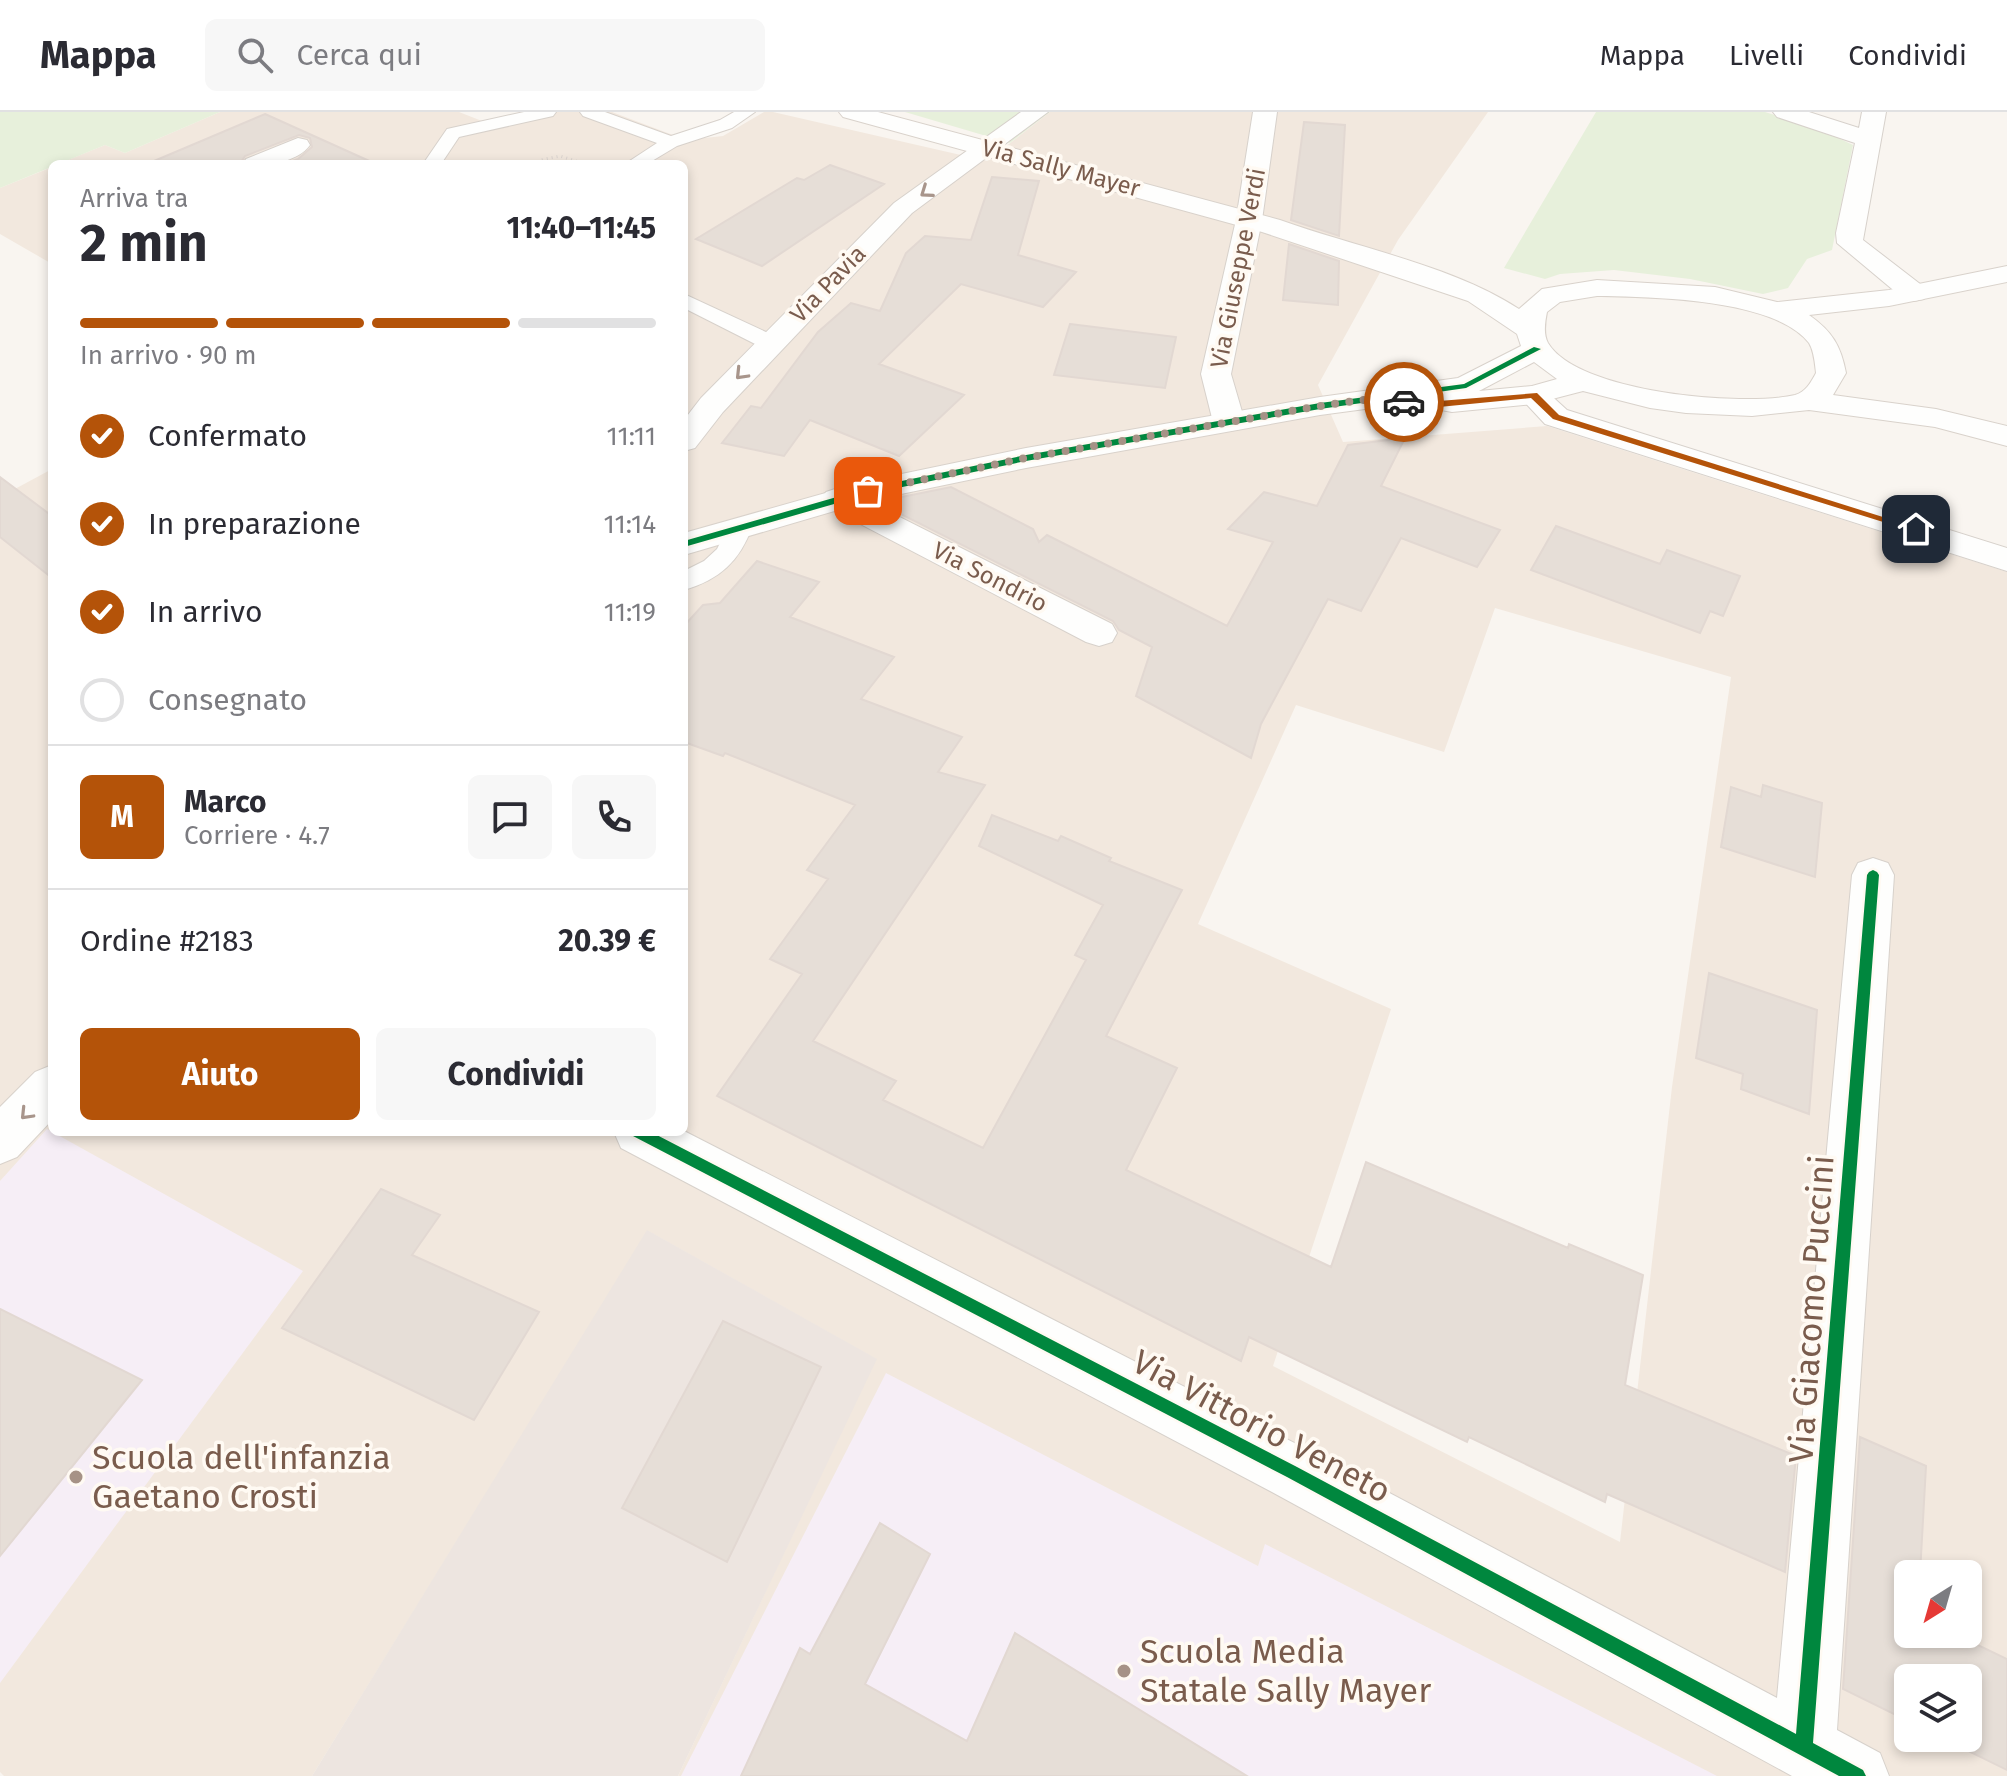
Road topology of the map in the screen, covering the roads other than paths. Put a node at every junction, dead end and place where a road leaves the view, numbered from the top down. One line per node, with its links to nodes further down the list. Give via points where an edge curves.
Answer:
1 (547, 112): 14 (lane, via 453,133)
2 (589, 112): 10 (lane)
3 (746, 112): 10 (lane)
4 (851, 112): 12 (street, Via Sally Mayer)
5 (1036, 112): 12 (street, Via Pavia)
6 (1265, 112): 16 (street, Via Giuseppe Verdi)
7 (1785, 112): 9 (street)
8 (1874, 112): 9 (street)
9 (1870, 140): 19 (street, via 1850,243)
10 (671, 142): 15 (lane)
11 (298, 145): 13 (street)
12 (990, 147): 16 (street, Via Sally Mayer); 24 (street, Via Pavia, one-way to 24, via 903,208)
13 (264, 160)
14 (435, 160)
15 (641, 160)
16 (1260, 223): 18 (street, Via Sally Mayer, via 1338,237); 22 (street, Via Sally Mayer, via 1478,295); 31 (street, Via Giuseppe Verdi, via 1216,374)
17 (2007, 274): 19 (street)
18 (1552, 295): 21 (street, via 1652,288 1716,296); 22 (street, via 1533,309)
19 (1902, 296): 21 (street); 23 (street, via 1847,315)
20 (688, 302): 24 (lane)
21 (1773, 311): 23 (street, via 1802,323)
22 (1533, 339): 26 (street, Via Sally Mayer, via 1555,366); 28 (street, via 1466,386)
23 (1823, 341): 25 (street)
24 (771, 343): 32 (street, Via Pavia, one-way to 32)
25 (1831, 373): 29 (street); 30 (street)
26 (1586, 381): 27 (street); 29 (street, Via Sally Mayer, via 1683,404 1748,409)
27 (1533, 395): 28 (street, via 1439,404); 37 (street, via 1556,417)
28 (1361, 400): 31 (street)
29 (1808, 401): 30 (street, Via Sally Mayer)
30 (1936, 418): 33 (street)
31 (1229, 422): 34 (street)
32 (688, 436)
33 (2007, 436)
34 (838, 499): 35 (street); 39 (street, Via Sondrio)
35 (740, 527): 36 (street); 38 (lane, via 732,550 710,571)
36 (688, 543)
37 (2007, 560)
38 (688, 579)
39 (1099, 633)
40 (1873, 875): 44 (street, Via Giacomo Puccini)
41 (48, 1091): 43 (street, one-way to 43)
42 (646, 1136): 44 (street, Via Vittorio Veneto, via 1292,1472)
43 (0, 1141)
44 (1804, 1747): 45 (street, Via Vittorio Veneto)
45 (1857, 1776)

